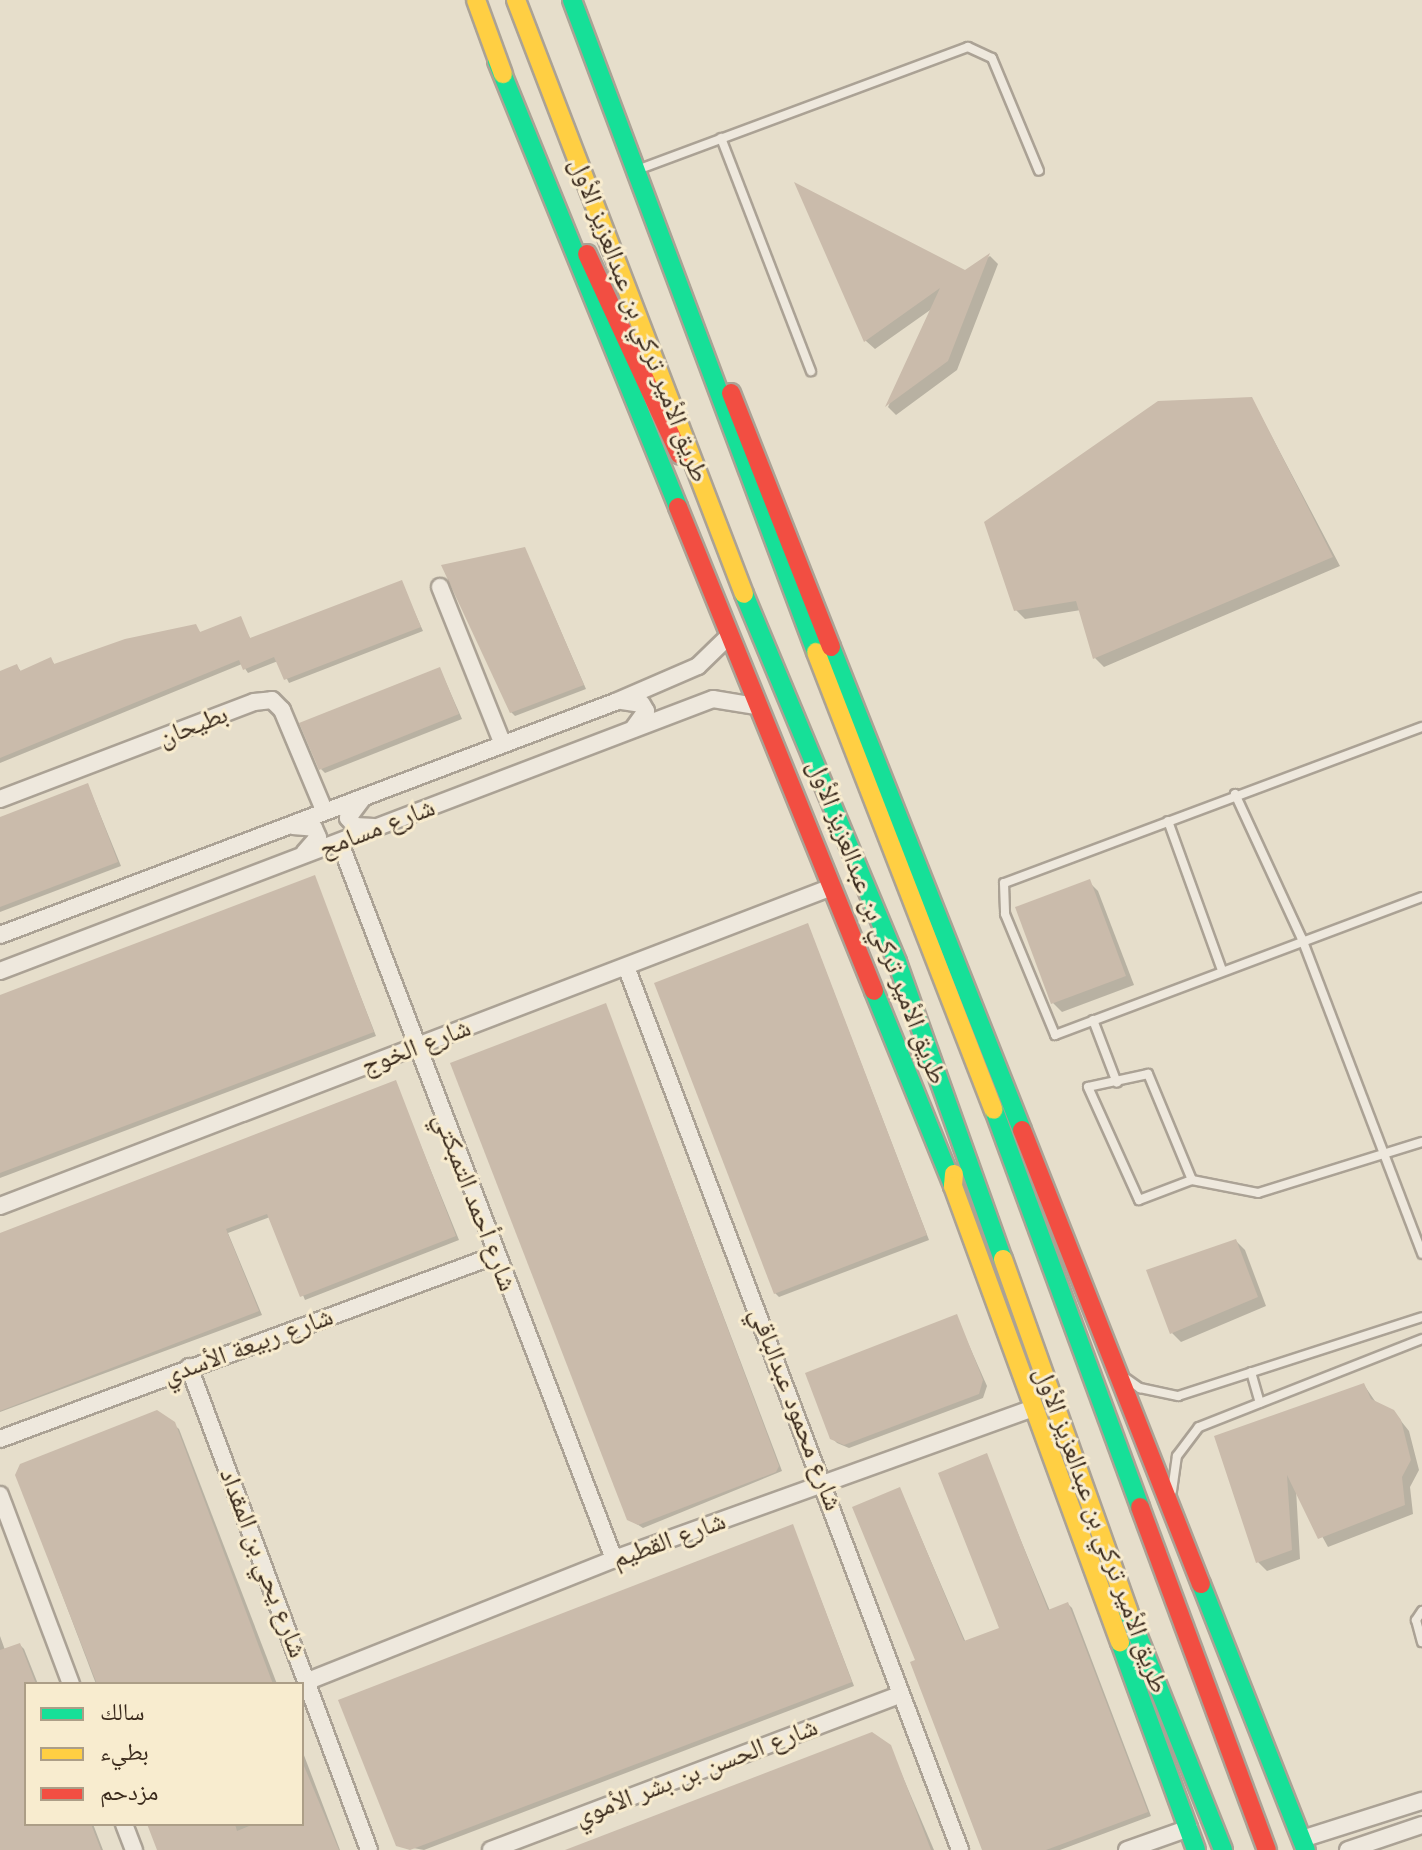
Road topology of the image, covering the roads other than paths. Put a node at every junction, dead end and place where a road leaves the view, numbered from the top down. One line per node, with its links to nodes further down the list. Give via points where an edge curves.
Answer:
1 (476, 0): 4 (main road)
2 (516, 0): 10 (main road, طريق الأمير تركي بن عبدالعزيز الأول)
3 (574, 0): 6 (main road, طريق الأمير تركي بن عبدالعزيز الأول)
4 (497, 61): 10 (main road); 11 (main road)
5 (721, 138): 6 (lane); 7 (lane, via 968,47 992,58); 8 (lane)
6 (638, 169): 47 (main road); 73 (main road, طريق الأمير تركي بن عبدالعزيز الأول, via 934,948)
7 (1039, 171)
8 (811, 371)
9 (440, 587): 16 (street)
10 (743, 591): 36 (main road, طريق الأمير تركي بن عبدالعزيز الأول, via 897,962)
11 (729, 636): 12 (street, شارع مسامح, via 698,666); 13 (main road)
12 (615, 702): 15 (street, via 642,704 646,711); 16 (street, شارع مسامح)
13 (756, 706): 15 (street, شارع مسامح, via 713,699); 26 (main road)
14 (1422, 727): 18 (lane)
15 (632, 730): 23 (street, شارع مسامح)
16 (502, 742): 17 (street, شارع مسامح)
17 (367, 794): 20 (street, شارع مسامح); 23 (street, via 348,818 355,826)
18 (1235, 794): 21 (lane); 29 (lane)
19 (0, 799): 20 (street, بطيحان, via 254,702 272,700 282,710)
20 (324, 810): 22 (street, شارع مسامح)
21 (1168, 821): 31 (lane); 33 (lane, via 1004,883 1005,914 1055,1035)
22 (288, 826): 25 (street, via 314,828 318,837); 28 (street, شارع مسامح)
23 (381, 827): 24 (street, شارع مسامح)
24 (340, 843): 25 (street, شارع مسامح); 34 (street, شارع أحمد التمبكتي)
25 (296, 859): 32 (street, شارع مسامح)
26 (832, 887): 30 (street, شارع الخوج); 40 (main road)
27 (1422, 897): 29 (lane)
28 (0, 935)
29 (1302, 939): 31 (lane); 38 (lane)
30 (627, 969): 34 (street, شارع الخوج); 52 (street, شارع محمود عبدالباقي)
31 (1222, 970): 33 (lane)
32 (0, 971)
33 (1093, 1020): 35 (lane)
34 (415, 1046): 41 (street, شارع الخوج); 43 (street, شارع أحمد التمبكتي)
35 (1117, 1083): 39 (lane, via 1148,1074); 39 (lane, via 1088,1087 1139,1200)
36 (958, 1133): 40 (main road); 72 (main road, طريق الأمير تركي بن عبدالعزيز الأول, via 1132,1622)
37 (1422, 1142): 38 (lane)
38 (1388, 1155): 39 (lane, via 1258,1193); 42 (lane)
39 (1192, 1180)
40 (953, 1186): 50 (main road)
41 (0, 1206)
42 (1422, 1254)
43 (496, 1255): 46 (street, شارع ربيعة الأسدي); 55 (street, شارع أحمد التمبكتي)
44 (1422, 1317): 48 (lane)
45 (1422, 1339): 49 (lane)
46 (189, 1367): 51 (street, شارع ربيعة الأسدي); 58 (street, شارع يحي بن المقداد)
47 (1118, 1372): 48 (lane, via 1140,1388 1178,1396); 54 (main road)
48 (1251, 1372): 49 (lane)
49 (1260, 1403): 54 (lane, via 1199,1427 1177,1456)
50 (1034, 1408): 52 (street, شارع القطيم); 64 (main road)
51 (0, 1439)
52 (825, 1485): 55 (street, شارع القطيم); 60 (street, شارع محمود عبدالباقي)
53 (0, 1495): 59 (street)
54 (1169, 1503): 65 (main road)
55 (614, 1559): 58 (street, شارع القطيم)
56 (1422, 1611): 57 (lane, via 1416,1620)
57 (1422, 1642)
58 (308, 1681): 67 (street, شارع يحي بن المقداد)
59 (70, 1682)
60 (900, 1695): 68 (street, شارع الحسن بن بشر الأموي); 69 (street, شارع محمود عبدالباقي)
61 (1422, 1801): 65 (street)
62 (1422, 1825): 74 (street)
63 (125, 1826): 66 (street)
64 (1189, 1828): 70 (street); 71 (main road)
65 (1304, 1844)
66 (134, 1850)
67 (369, 1850)
68 (491, 1850)
69 (960, 1850)
70 (1127, 1850)
71 (1196, 1850)
72 (1223, 1850)
73 (1267, 1850)
74 (1348, 1850)

